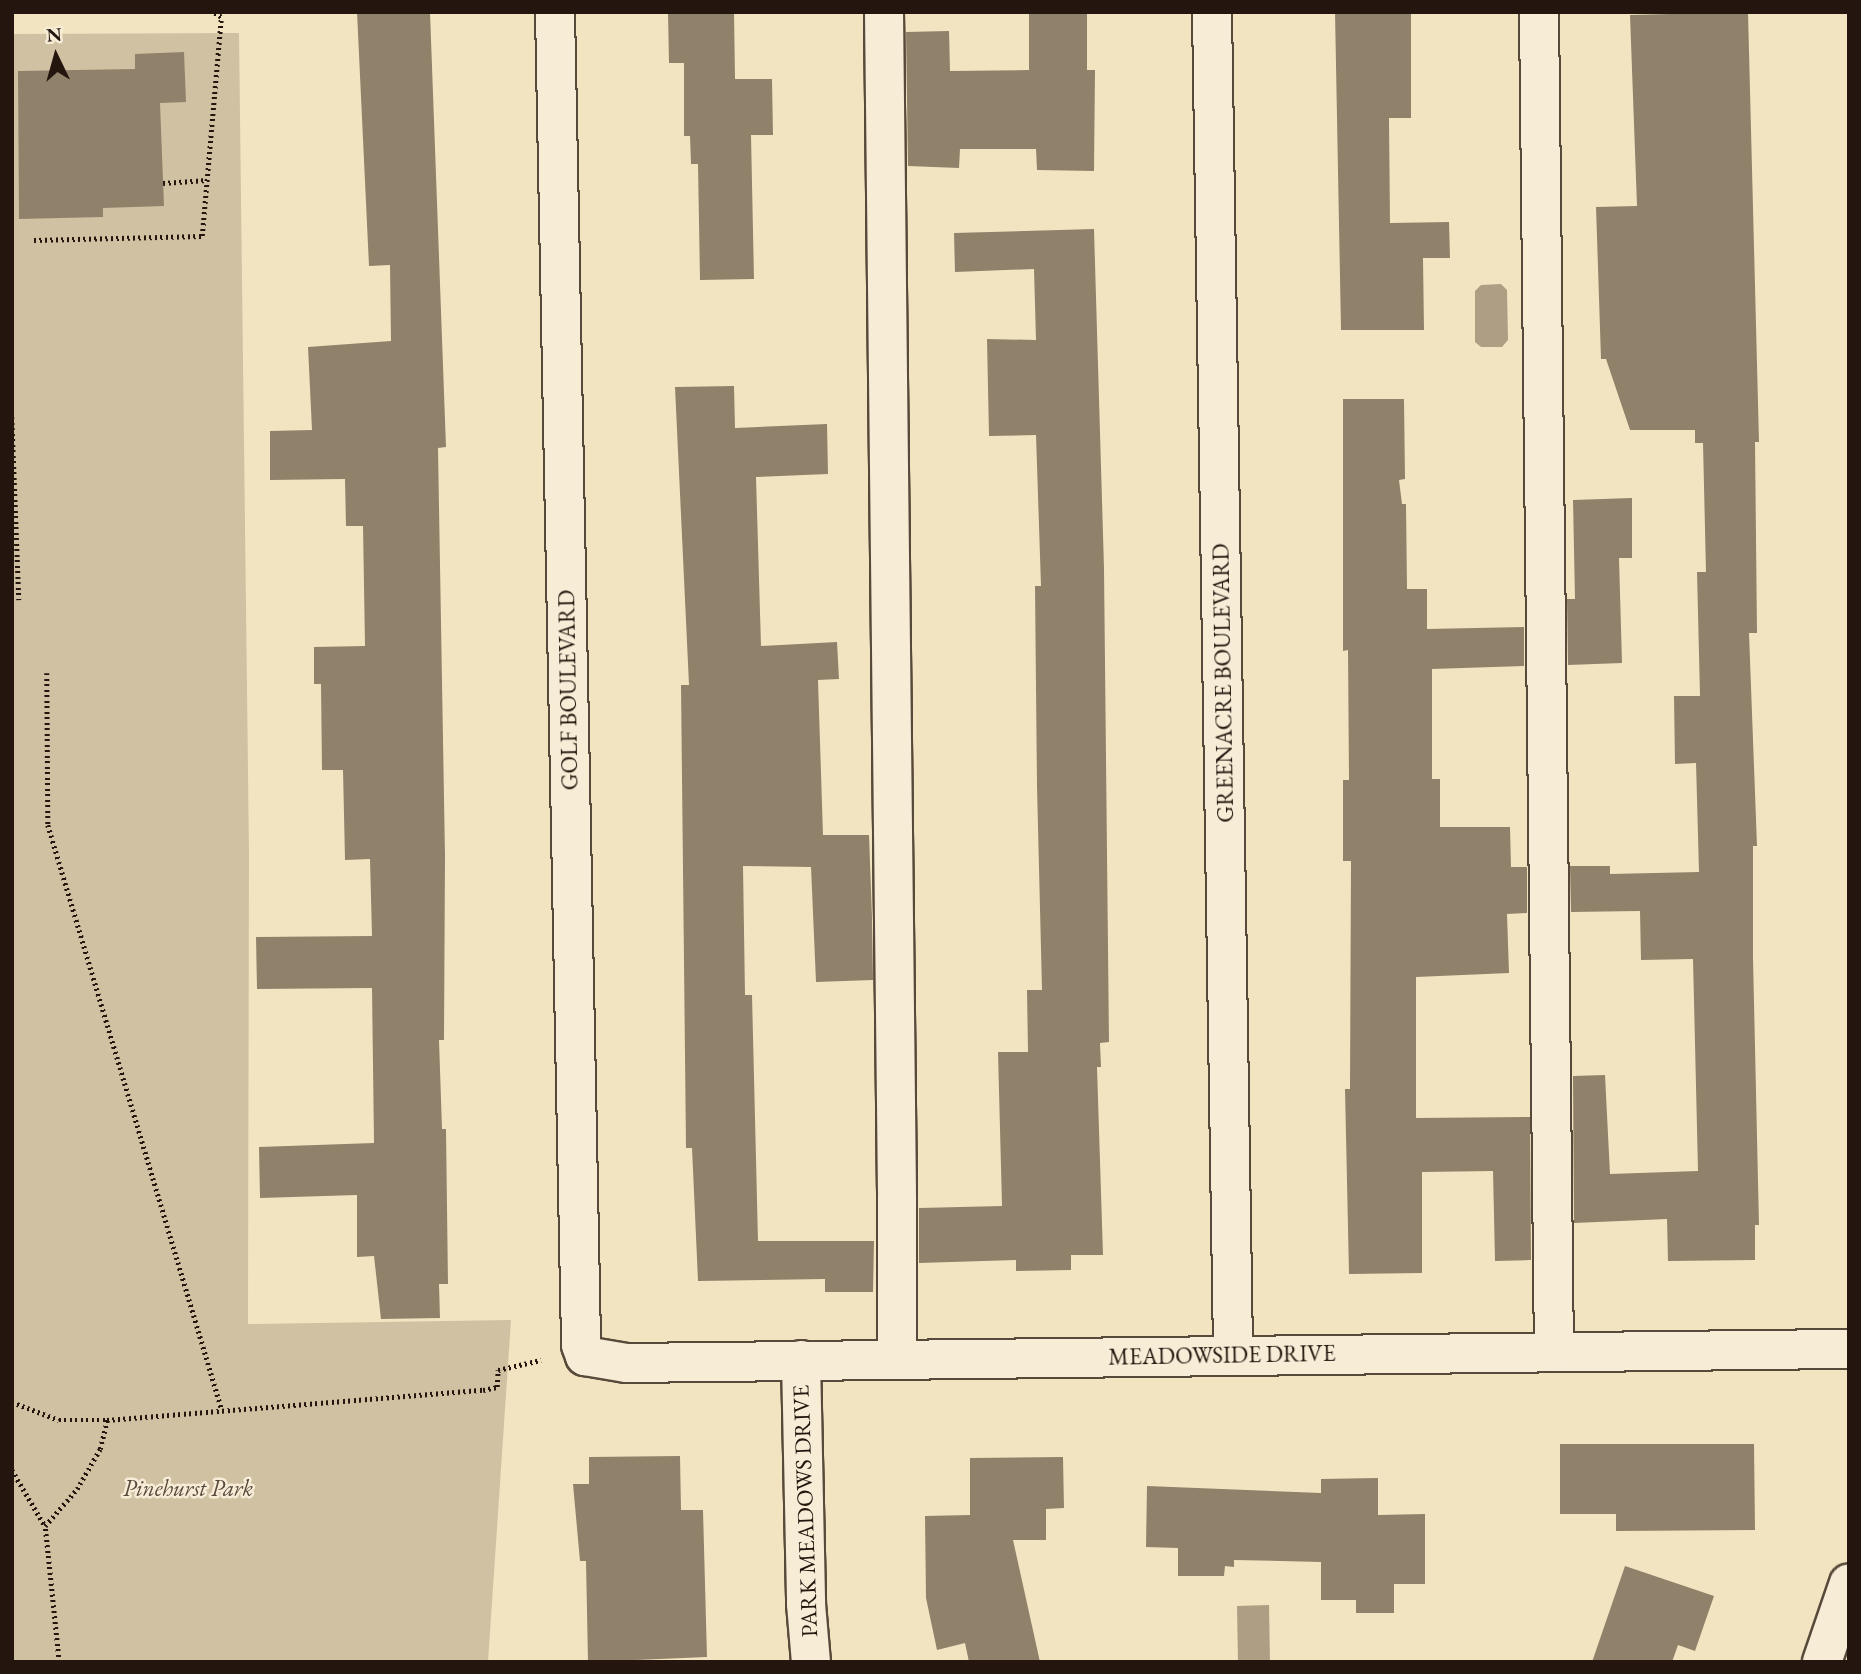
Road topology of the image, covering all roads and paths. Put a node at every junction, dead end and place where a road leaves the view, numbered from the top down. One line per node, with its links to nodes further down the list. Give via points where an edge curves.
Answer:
1 (214, 12): 6 (path, via 221,17)
2 (555, 12): 14 (street, GOLF BOULEVARD)
3 (884, 12): 16 (street)
4 (1212, 12): 15 (street, GREENACRE BOULEVARD)
5 (1539, 12): 13 (street)
6 (207, 180): 7 (path); 8 (path, via 202,236)
7 (163, 183)
8 (34, 240)
9 (12, 417): 10 (path)
10 (19, 600)
11 (47, 673): 19 (path, via 48,825)
12 (1849, 1349): 13 (street, MEADOWSIDE DRIVE)
13 (1554, 1350): 15 (street, MEADOWSIDE DRIVE)
14 (588, 1353): 17 (street, MEADOWSIDE DRIVE); 19 (path, via 498,1370 497,1387 483,1390)
15 (1233, 1355): 16 (street, MEADOWSIDE DRIVE)
16 (897, 1359): 17 (street, MEADOWSIDE DRIVE)
17 (801, 1360): 26 (street, PARK MEADOWS DRIVE)
18 (12, 1402): 20 (path, via 59,1420)
19 (222, 1410): 20 (path)
20 (107, 1420): 22 (path, via 100,1448 83,1479)
21 (12, 1470): 22 (path)
22 (45, 1526): 25 (path)
23 (1849, 1583): 27 (street)
24 (1849, 1654): 28 (street)
25 (59, 1662)
26 (811, 1662)
27 (1822, 1662)
28 (1839, 1662)

